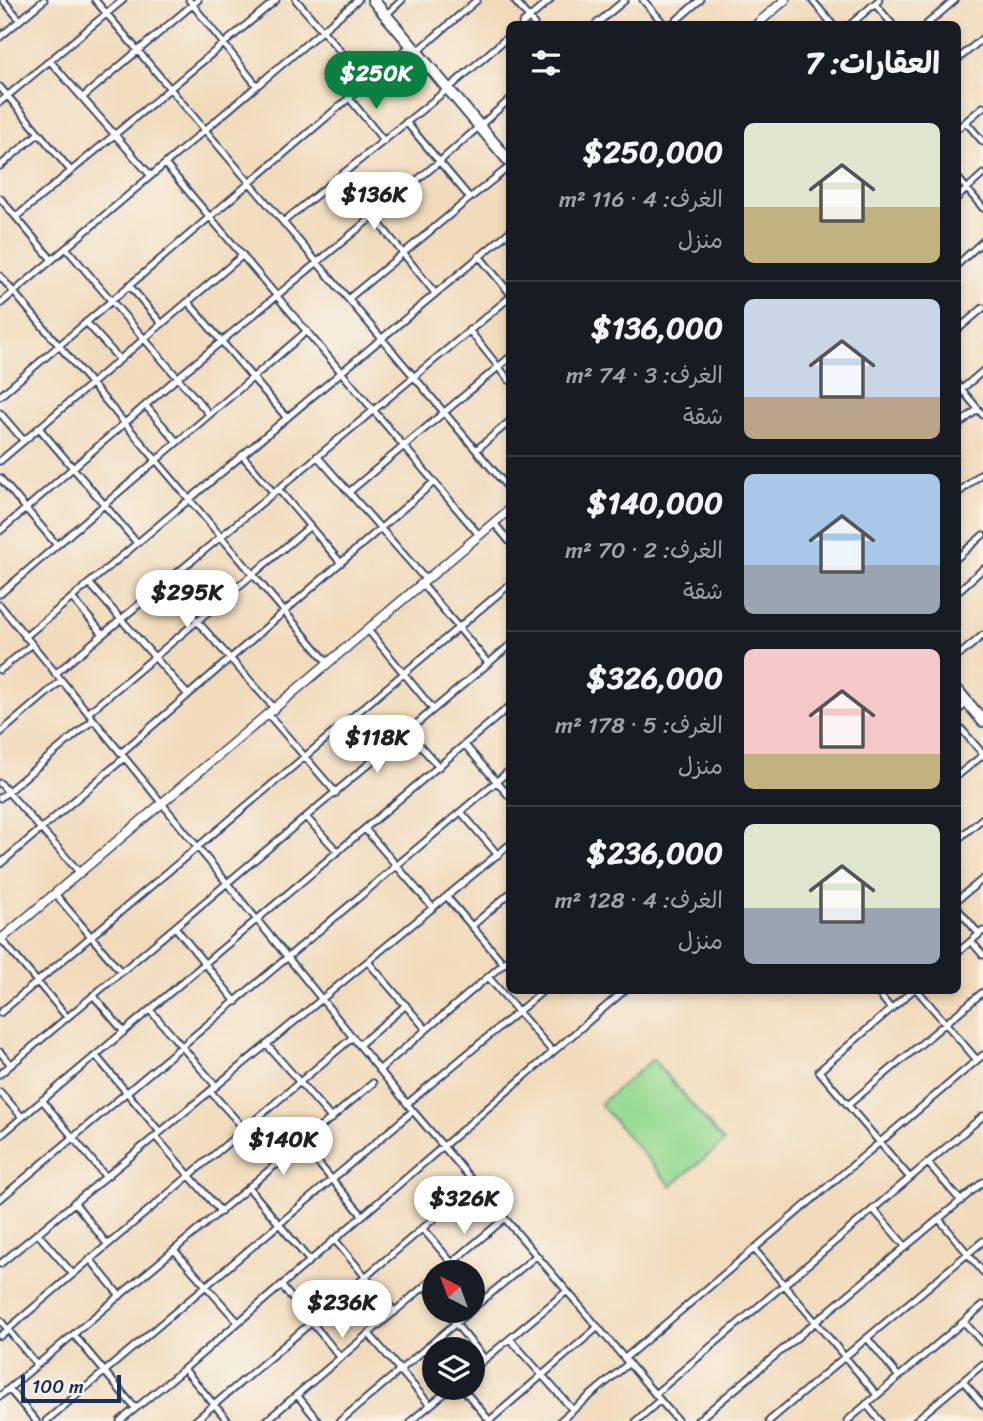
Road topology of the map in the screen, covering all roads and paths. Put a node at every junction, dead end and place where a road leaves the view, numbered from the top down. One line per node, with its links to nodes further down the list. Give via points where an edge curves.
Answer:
1 (3, 0): 29 (street)
2 (44, 0): 29 (street)
3 (95, 0): 25 (street)
4 (123, 0): 25 (street)
5 (262, 0): 23 (street)
6 (276, 0): 23 (street)
7 (296, 0): 41 (street)
8 (358, 0): 41 (street)
9 (373, 0): 26 (highway)
10 (402, 0): 26 (street)
11 (477, 0): 46 (street)
12 (514, 0): 27 (street)
13 (550, 0): 27 (street)
14 (625, 0): 32 (street)
15 (643, 0): 24 (street)
16 (657, 0): 24 (street)
17 (700, 0): 34 (street)
18 (812, 0): 36 (street)
19 (955, 0): 28 (street)
20 (193, 2): 45 (street); 47 (street)
21 (779, 2): 35 (street)
22 (877, 2): 37 (street); 38 (street)
23 (268, 7): 45 (street)
24 (649, 7): 33 (street)
25 (106, 14): 47 (street); 51 (street)
26 (386, 15): 46 (highway)
27 (529, 18): 30 (street); 31 (street)
28 (935, 18): 39 (street); 40 (street)
29 (20, 20): 42 (street)
30 (526, 21)
31 (532, 21)
32 (600, 21)
33 (661, 21)
34 (676, 21)
35 (760, 21)
36 (830, 21)
37 (855, 21)
38 (890, 21)
39 (931, 21)
40 (938, 21)
41 (323, 30): 52 (street); 53 (street)
42 (0, 37)
43 (983, 38): 49 (street)
44 (506, 39): 56 (street)
45 (223, 44): 53 (street); 55 (street)
46 (415, 48): 52 (street); 56 (highway)
47 (137, 50): 55 (street); 58 (street)
48 (961, 52): 49 (street)
49 (964, 55): 50 (street)
50 (961, 57)
51 (50, 61): 57 (street); 58 (street)
52 (368, 82): 59 (street)
53 (257, 86): 67 (street)
54 (0, 87): 57 (street)
55 (170, 89): 67 (street); 69 (street)
56 (449, 89): 63 (street); 65 (highway)
57 (7, 96): 60 (street); 68 (street)
58 (83, 97): 69 (street)
59 (349, 98): 70 (street); 82 (street)
60 (0, 102)
61 (506, 103): 65 (street)
62 (983, 107): 64 (street)
63 (406, 122): 70 (street); 73 (street)
64 (966, 122): 66 (street); 71 (street)
65 (480, 126): 72 (highway); 73 (street)
66 (961, 126)
67 (205, 130): 74 (street); 82 (street)
68 (39, 133): 75 (street); 77 (street)
69 (114, 135): 77 (street); 79 (street)
70 (384, 141): 80 (street)
71 (983, 142)
72 (506, 157)
73 (439, 162): 86 (street); 88 (street)
74 (165, 164): 79 (street); 90 (street)
75 (0, 166)
76 (506, 169): 86 (street)
77 (71, 171): 89 (street)
78 (983, 174): 83 (street)
79 (151, 176): 94 (street)
80 (341, 176): 88 (street); 91 (street)
81 (961, 182): 83 (street)
82 (250, 183): 90 (street); 91 (street)
83 (967, 190): 84 (street); 87 (street)
84 (961, 195)
85 (0, 198): 89 (street)
86 (471, 198): 95 (street)
87 (983, 208)
88 (373, 216): 95 (street); 100 (street)
89 (16, 217): 98 (street)
90 (210, 217): 96 (street); 102 (street)
91 (283, 222): 100 (street)
92 (506, 234): 97 (street)
93 (983, 242): 99 (street)
94 (65, 248): 98 (street); 109 (street)
95 (403, 254): 105 (street); 107 (street)
96 (243, 255): 106 (street); 110 (street)
97 (479, 256): 103 (street); 105 (street)
98 (52, 260): 104 (street)
99 (961, 261)
100 (316, 262): 106 (street); 107 (street)
101 (0, 276): 104 (street)
102 (129, 285): 109 (street); 114 (street)
103 (506, 288)
104 (14, 292): 111 (street); 121 (street)
105 (435, 293): 118 (street)
106 (276, 295): 117 (street); 120 (street)
107 (348, 299): 118 (street)
108 (506, 300): 116 (street)
109 (111, 301): 113 (street); 119 (street)
110 (188, 302): 114 (street); 120 (street)
111 (0, 304)
112 (983, 308): 115 (street)
113 (86, 322): 121 (street); 122 (street)
114 (162, 324): 119 (street)
115 (961, 327)
116 (469, 330): 124 (street); 127 (street)
117 (307, 331): 126 (street); 130 (street)
118 (381, 338): 126 (street); 127 (street)
119 (143, 340): 122 (street); 129 (street)
120 (221, 342): 129 (street); 130 (street)
121 (59, 345): 131 (street); 134 (street)
122 (120, 360): 131 (street)
123 (506, 361): 124 (street)
124 (499, 367): 128 (street); 139 (street)
125 (983, 371): 132 (street)
126 (341, 372): 137 (street); 142 (street)
127 (413, 376): 137 (street); 139 (street)
128 (506, 376)
129 (177, 378): 135 (street); 140 (street)
130 (252, 378): 140 (street); 142 (street)
131 (91, 384): 143 (street); 146 (street)
132 (961, 386)
133 (961, 388): 136 (street)
134 (0, 396)
135 (146, 406): 143 (street); 148 (street)
136 (978, 409): 141 (street); 144 (street)
137 (373, 410): 149 (street); 152 (street)
138 (0, 413): 147 (street)
139 (444, 413): 149 (street); 150 (street)
140 (209, 414): 148 (street)
141 (983, 415)
142 (286, 418): 151 (street)
143 (125, 423): 153 (street); 155 (street)
144 (961, 423)
145 (506, 425): 150 (street)
146 (39, 428): 147 (street); 155 (street)
147 (23, 441): 154 (street)
148 (177, 442): 153 (street)
149 (404, 446): 158 (street); 162 (street)
150 (476, 450): 159 (street)
151 (242, 455): 160 (street); 163 (street)
152 (317, 456): 160 (street); 162 (street)
153 (156, 460): 163 (street); 164 (street)
154 (0, 461)
155 (73, 468): 164 (street); 165 (street)
156 (983, 472): 161 (street)
157 (0, 478): 165 (street)
158 (434, 482): 169 (street); 171 (street)
159 (506, 485)
160 (276, 490): 168 (street); 173 (street)
161 (961, 491)
162 (349, 492): 169 (street)
163 (189, 499): 173 (street); 175 (street)
164 (103, 504): 175 (street); 176 (street)
165 (25, 508): 170 (street); 176 (street)
166 (506, 513): 167 (street)
167 (494, 523): 171 (street); 174 (street)
168 (309, 527): 178 (street); 180 (street)
169 (381, 528): 178 (street); 182 (street)
170 (0, 531)
171 (479, 535): 182 (street)
172 (983, 535): 177 (street)
173 (221, 537): 180 (street); 181 (street)
174 (506, 537)
175 (137, 543): 183 (street)
176 (56, 544): 186 (street)
177 (961, 554)
178 (341, 562): 189 (street)
179 (983, 569): 185 (street)
180 (253, 574): 189 (street); 191 (street)
181 (166, 582): 190 (street); 191 (street)
182 (424, 582): 192 (street); 193 (street)
183 (89, 583): 187 (street); 190 (street)
184 (506, 587): 192 (street)
185 (961, 588)
186 (0, 594)
187 (72, 598): 194 (street); 196 (street)
188 (0, 606): 196 (street)
189 (284, 611): 201 (street); 202 (street)
190 (120, 620): 194 (street); 200 (street)
191 (197, 621): 200 (street); 201 (street)
192 (458, 627): 203 (street); 205 (street)
193 (368, 630): 202 (street); 205 (street)
194 (103, 634): 206 (street)
195 (983, 635): 199 (street)
196 (25, 637): 197 (street)
197 (31, 645): 204 (street); 206 (street)
198 (506, 650): 203 (street)
199 (961, 654)
200 (154, 657): 208 (street); 215 (street)
201 (231, 659): 208 (street); 213 (street)
202 (328, 663): 213 (street)
203 (488, 663): 212 (street)
204 (0, 670)
205 (404, 673): 212 (street); 224 (street)
206 (55, 674): 207 (street)
207 (61, 681): 215 (street); 220 (street)
208 (188, 695): 223 (street)
209 (961, 695): 210 (highway)
210 (968, 703): 211 (street); 216 (highway)
211 (961, 708)
212 (433, 709): 219 (street)
213 (272, 711): 224 (street); 234 (street)
214 (506, 711): 221 (street)
215 (88, 713): 217 (street)
216 (981, 714)
217 (93, 720): 223 (street); 230 (street)
218 (961, 729): 222 (street)
219 (408, 732): 225 (street); 232 (street)
220 (0, 733)
221 (465, 745): 225 (street); 228 (street)
222 (983, 754): 226 (street)
223 (122, 756): 234 (street); 238 (street)
224 (305, 756): 232 (street); 241 (street)
225 (439, 767): 239 (street)
226 (961, 773)
227 (506, 774): 228 (street)
228 (497, 782): 231 (street); 235 (street)
229 (0, 783): 230 (street)
230 (8, 792): 233 (street); 238 (street)
231 (506, 792)
232 (336, 793): 236 (street)
233 (0, 798)
234 (163, 803): 241 (street); 247 (street)
235 (461, 812): 244 (street); 246 (street)
236 (306, 817): 243 (street); 249 (street)
237 (983, 818): 240 (street)
238 (42, 829): 245 (street); 247 (street)
239 (365, 829): 243 (street); 246 (street)
240 (961, 837)
241 (198, 846): 249 (street); 262 (street)
242 (506, 848): 244 (street)
243 (338, 852): 258 (street)
244 (498, 855): 253 (street)
245 (0, 864)
246 (397, 866): 256 (street); 267 (street)
247 (80, 873): 252 (street)
248 (983, 879): 251 (street)
249 (227, 883): 258 (street); 260 (street)
250 (961, 891): 251 (street)
251 (964, 894): 255 (street)
252 (56, 895): 262 (street); 263 (street)
253 (447, 897): 256 (street); 259 (street)
254 (506, 897): 259 (street)
255 (961, 897)
256 (433, 908): 269 (street)
257 (961, 912): 261 (street)
258 (258, 920): 267 (street); 271 (street)
259 (471, 926): 268 (street)
260 (174, 927): 271 (street); 272 (street)
261 (981, 932): 264 (street)
262 (91, 937): 272 (street); 274 (street)
263 (0, 939): 274 (street)
264 (971, 941): 265 (street); 266 (street)
265 (961, 950)
266 (983, 955)
267 (288, 957): 282 (street); 283 (street)
268 (506, 960)
269 (368, 962): 282 (street); 284 (street)
270 (506, 962): 273 (street)
271 (206, 964): 283 (street); 286 (street)
272 (121, 972): 281 (street)
273 (489, 978): 287 (street); 291 (street)
274 (37, 982): 288 (street); 289 (street)
275 (983, 992): 290 (street)
276 (539, 994): 287 (street)
277 (620, 994): 298 (street)
278 (879, 994): 285 (street)
279 (910, 994): 285 (street)
280 (919, 994): 290 (street)
281 (93, 995): 289 (street); 292 (street)
282 (323, 999): 293 (street); 294 (street)
283 (236, 1002): 296 (street)
284 (406, 1006): 291 (street); 295 (street)
285 (891, 1009): 313 (street, via 818,1071)
286 (150, 1010): 292 (street); 296 (street)
287 (519, 1012): 298 (street); 312 (street)
288 (0, 1013)
289 (67, 1017): 302 (street)
290 (946, 1023): 301 (street); 313 (street)
291 (426, 1029): 303 (street)
292 (124, 1032): 300 (street)
293 (352, 1037): 295 (street); 305 (street)
294 (267, 1045): 305 (street); 307 (street)
295 (359, 1045): 303 (street)
296 (183, 1046): 307 (street); 310 (street)
297 (0, 1052): 302 (street)
298 (553, 1052): 324 (street)
299 (983, 1055): 301 (street)
300 (96, 1056): 310 (street); 311 (street)
301 (977, 1060): 322 (street)
302 (11, 1065): 304 (street)
303 (379, 1070): 312 (street)
304 (0, 1074)
305 (300, 1083): 317 (street); 318 (street)
306 (373, 1083): 317 (street)
307 (216, 1086): 308 (street)
308 (210, 1090): 318 (street); 319 (street)
309 (0, 1092): 316 (street)
310 (127, 1092): 319 (street); 321 (street)
311 (43, 1100): 316 (street); 321 (street)
312 (407, 1104): 314 (street)
313 (848, 1105): 322 (street)
314 (413, 1111): 324 (street); 330 (street)
315 (983, 1116): 325 (street)
316 (22, 1117): 320 (street)
317 (332, 1119): 323 (street)
318 (244, 1129): 326 (street); 328 (street)
319 (157, 1134): 327 (street); 328 (street)
320 (0, 1136)
321 (73, 1137): 327 (street); 334 (street)
322 (880, 1143): 329 (street); 349 (street)
323 (302, 1144): 326 (street); 330 (street)
324 (443, 1146): 332 (street); 339 (street)
325 (928, 1163): 329 (street); 335 (street)
326 (277, 1165): 333 (street)
327 (106, 1176): 336 (street)
328 (188, 1176): 338 (street); 347 (street)
329 (910, 1178): 337 (street)
330 (332, 1180): 339 (street); 342 (street)
331 (983, 1182): 335 (street)
332 (475, 1184): 340 (street); 343 (street)
333 (249, 1188): 338 (street); 342 (street)
334 (0, 1199)
335 (961, 1201): 341 (street)
336 (74, 1202): 344 (street); 347 (street)
337 (874, 1210): 348 (street); 363 (street)
338 (221, 1212): 350 (street)
339 (362, 1215): 345 (street)
340 (504, 1219): 352 (street); 357 (street)
341 (939, 1219): 348 (street); 351 (street)
342 (279, 1224): 355 (street); 362 (street)
343 (422, 1228): 356 (street); 360 (street)
344 (37, 1233): 354 (street); 359 (street)
345 (334, 1239): 355 (street); 360 (street)
346 (983, 1241): 351 (street)
347 (107, 1244): 353 (street)
348 (906, 1247): 375 (street)
349 (754, 1249): 363 (street); 388 (street)
350 (175, 1251): 362 (street); 366 (street)
351 (968, 1254): 358 (street); 382 (street)
352 (536, 1256): 365 (street); 367 (street)
353 (90, 1258): 359 (street); 366 (street)
354 (2, 1259)
355 (309, 1260): 361 (street)
356 (449, 1260)
357 (456, 1260)
358 (983, 1272)
359 (72, 1273): 377 (street)
360 (365, 1276): 369 (street); 372 (street)
361 (281, 1284): 371 (street); 372 (street)
362 (206, 1286): 371 (street); 393 (street)
363 (785, 1286): 375 (street); 399 (street)
364 (422, 1289): 369 (street)
365 (567, 1292): 376 (street); 383 (street)
366 (120, 1296): 379 (street)
367 (485, 1298)
368 (983, 1305): 373 (street)
369 (396, 1312): 378 (street)
370 (0, 1321): 377 (street)
371 (237, 1321): 391 (street)
372 (312, 1322): 386 (street); 406 (street)
373 (964, 1322): 384 (street); 395 (street)
374 (455, 1323): 381 (street); 392 (street)
375 (816, 1323): 385 (street); 424 (street)
376 (598, 1327): 388 (street); 394 (street)
377 (8, 1330): 380 (street); 390 (street)
378 (369, 1334): 386 (street); 392 (street)
379 (74, 1335): 390 (street); 393 (street)
380 (0, 1336)
381 (466, 1337)
382 (867, 1338): 385 (street); 395 (street)
383 (510, 1339): 387 (street); 394 (street)
384 (983, 1343)
385 (845, 1357): 400 (street); 425 (street)
386 (341, 1358): 398 (street)
387 (485, 1360)
388 (627, 1360): 399 (street); 410 (street)
389 (983, 1364): 396 (street)
390 (37, 1365): 397 (street)
391 (184, 1369): 406 (street); 409 (street)
392 (399, 1369): 407 (street); 418 (street)
393 (104, 1371): 409 (street); 412 (street)
394 (542, 1375): 410 (street); 420 (street)
395 (899, 1377): 400 (street)
396 (963, 1381): 408 (street); 428 (street)
397 (9, 1389): 401 (street); 411 (street)
398 (297, 1395): 416 (street); 417 (street)
399 (655, 1395): 404 (street)
400 (877, 1395): 405 (street)
401 (0, 1396)
402 (436, 1400): 407 (street)
403 (472, 1400): 420 (street)
404 (660, 1400): 422 (street); 423 (street)
405 (866, 1404): 426 (street); 427 (street)
406 (214, 1405): 414 (street); 415 (street)
407 (430, 1405): 419 (street)
408 (983, 1405)
409 (135, 1408): 413 (street)
410 (573, 1410): 421 (street)
411 (36, 1421)
412 (46, 1421)
413 (120, 1421)
414 (195, 1421)
415 (228, 1421)
416 (266, 1421)
417 (318, 1421)
418 (340, 1421)
419 (411, 1421)
420 (489, 1421)
421 (560, 1421)
422 (636, 1421)
423 (678, 1421)
424 (697, 1421)
425 (769, 1421)
426 (846, 1421)
427 (880, 1421)
428 (915, 1421)

